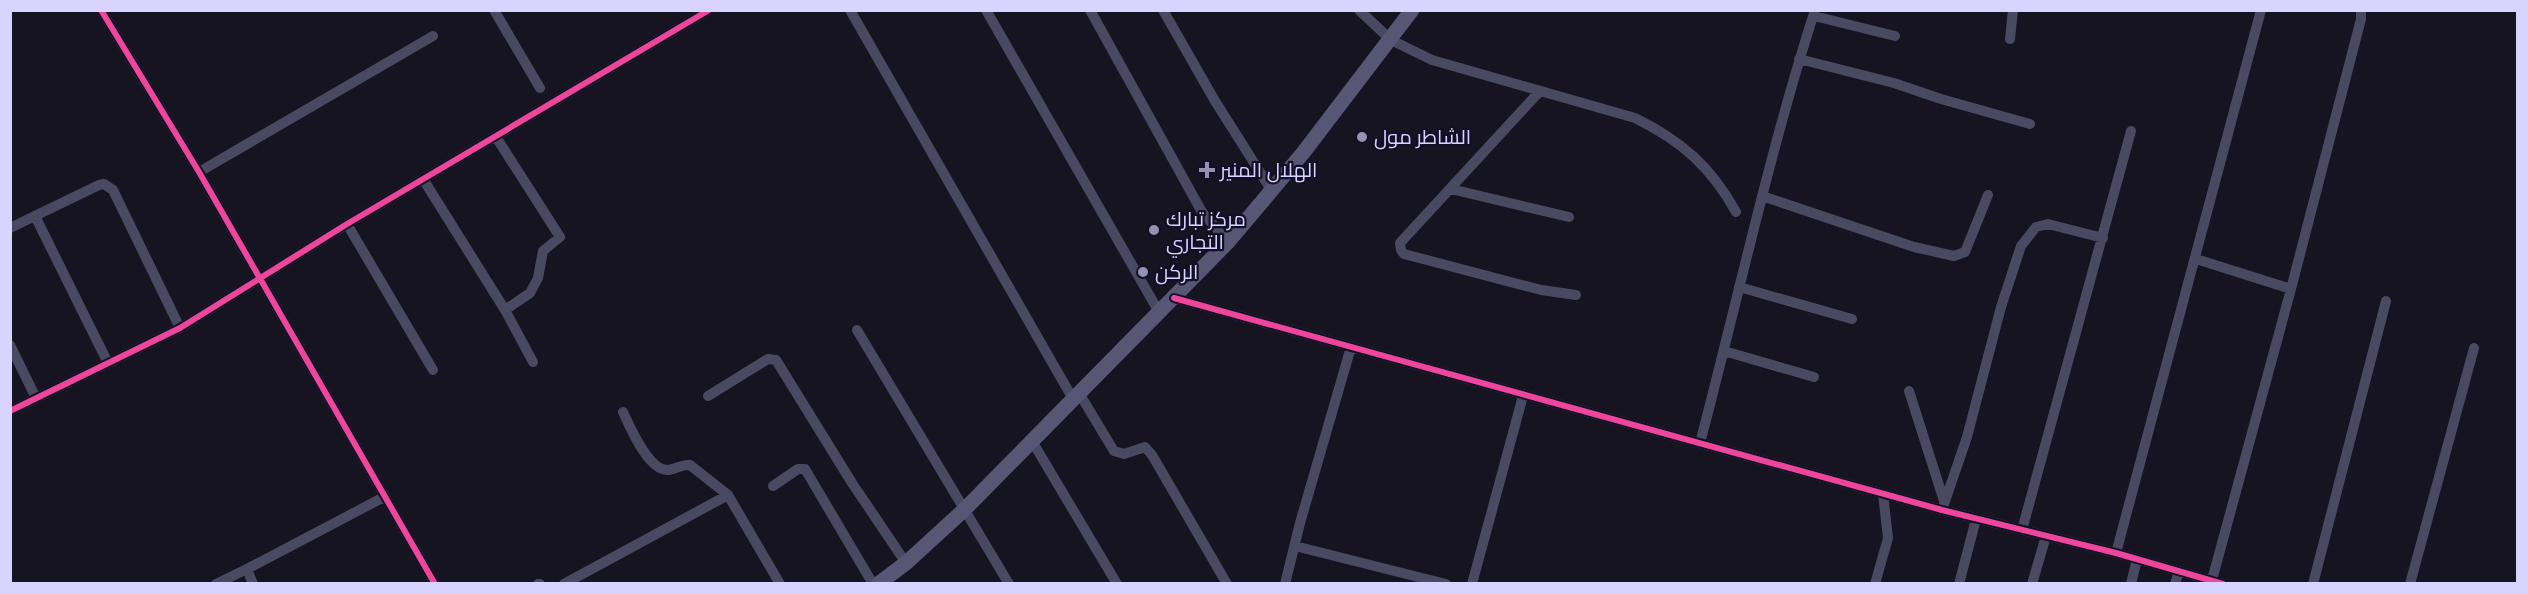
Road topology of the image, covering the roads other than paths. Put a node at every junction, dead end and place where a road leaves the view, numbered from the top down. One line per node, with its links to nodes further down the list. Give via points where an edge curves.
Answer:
1 (101, 10): 24 (street)
2 (494, 10): 19 (street)
3 (709, 10): 23 (street)
4 (850, 10): 59 (street)
5 (986, 10): 45 (street)
6 (1090, 10): 36 (street, via 1203,212)
7 (1163, 10): 27 (street)
8 (1359, 10): 17 (street)
9 (1412, 10): 17 (main road)
10 (2013, 10): 16 (street)
11 (2261, 10): 37 (street)
12 (2361, 10): 40 (street)
13 (1814, 13): 15 (street); 18 (street)
14 (433, 36): 24 (street)
15 (1896, 36)
16 (2010, 39)
17 (1391, 40): 20 (street, via 1432,60); 27 (main road)
18 (1799, 59): 21 (street); 29 (street)
19 (540, 88)
20 (1540, 91): 26 (street); 30 (street, via 1635,118 1659,129 1704,165)
21 (2030, 124)
22 (2131, 131): 35 (street)
23 (496, 137): 25 (street); 44 (street, via 560,237 543,251 538,278 530,293)
24 (199, 172): 38 (street)
25 (423, 179): 33 (street); 44 (street)
26 (1452, 189): 32 (street); 41 (street, via 1400,243 1402,252)
27 (1272, 191): 36 (main road)
28 (1988, 195): 29 (street, via 1965,252 1954,256 1914,247)
29 (1762, 196): 39 (street)
30 (1736, 212)
31 (35, 216): 34 (street); 47 (street, via 99,185 109,186); 54 (street)
32 (1569, 217)
33 (347, 224): 38 (street); 55 (street)
34 (10, 228)
35 (2103, 238): 70 (street, via 2048,224 2036,227 2021,246 1967,437); 73 (street)
36 (1228, 242): 42 (main road)
37 (2196, 259): 40 (street); 76 (street)
38 (260, 279): 47 (street); 69 (street)
39 (1739, 287): 46 (street); 52 (street)
40 (2291, 289): 82 (street)
41 (1576, 296)
42 (1174, 298): 45 (main road); 50 (street)
43 (2386, 301): 102 (street)
44 (505, 310): 53 (street)
45 (1159, 312): 59 (main road)
46 (1852, 319)
47 (180, 328): 54 (street)
48 (857, 330): 71 (street)
49 (10, 345): 61 (street)
50 (1351, 347): 60 (street); 75 (street)
51 (2474, 348): 103 (street)
52 (1724, 351): 56 (street); 65 (street)
53 (533, 362)
54 (108, 363): 61 (street)
55 (433, 370)
56 (1814, 377)
57 (1909, 391): 70 (street)
58 (708, 396): 78 (street, via 768,359 776,360)
59 (1076, 396): 64 (main road); 92 (street, via 1114,451 1122,454 1144,447 1152,454)
60 (1523, 396): 65 (street); 95 (street)
61 (36, 398): 62 (street)
62 (10, 411)
63 (623, 412): 68 (street, via 640,447 659,468 690,465)
64 (1032, 441): 71 (main road); 91 (street)
65 (1700, 443): 67 (street)
66 (773, 486): 89 (street, via 798,469 805,469)
67 (1883, 494): 70 (street); 96 (street, via 1888,538)
68 (728, 495): 87 (street); 88 (street)
69 (384, 496): 79 (street); 86 (street)
70 (1943, 506): 72 (street)
71 (964, 510): 78 (main road); 90 (street)
72 (1976, 519): 73 (street); 97 (street)
73 (2022, 530): 74 (street)
74 (2046, 536): 76 (street); 98 (street)
75 (1295, 546): 81 (street); 93 (street)
76 (2116, 553): 77 (street)
77 (2137, 559): 80 (street); 99 (street)
78 (906, 563): 83 (main road)
79 (247, 569): 84 (street); 85 (street)
80 (2179, 571): 82 (street); 100 (street)
81 (1407, 579): 94 (street)
82 (2212, 580): 101 (street)
83 (888, 581)
84 (216, 584)
85 (253, 584)
86 (435, 584)
87 (564, 584)
88 (780, 584)
89 (873, 584)
90 (1009, 584)
91 (1116, 584)
92 (1227, 584)
93 (1285, 584)
94 (1446, 584)
95 (1472, 584)
96 (1875, 584)
97 (1959, 584)
98 (2032, 584)
99 (2132, 584)
100 (2175, 584)
101 (2223, 584)
102 (2313, 584)
103 (2410, 584)

